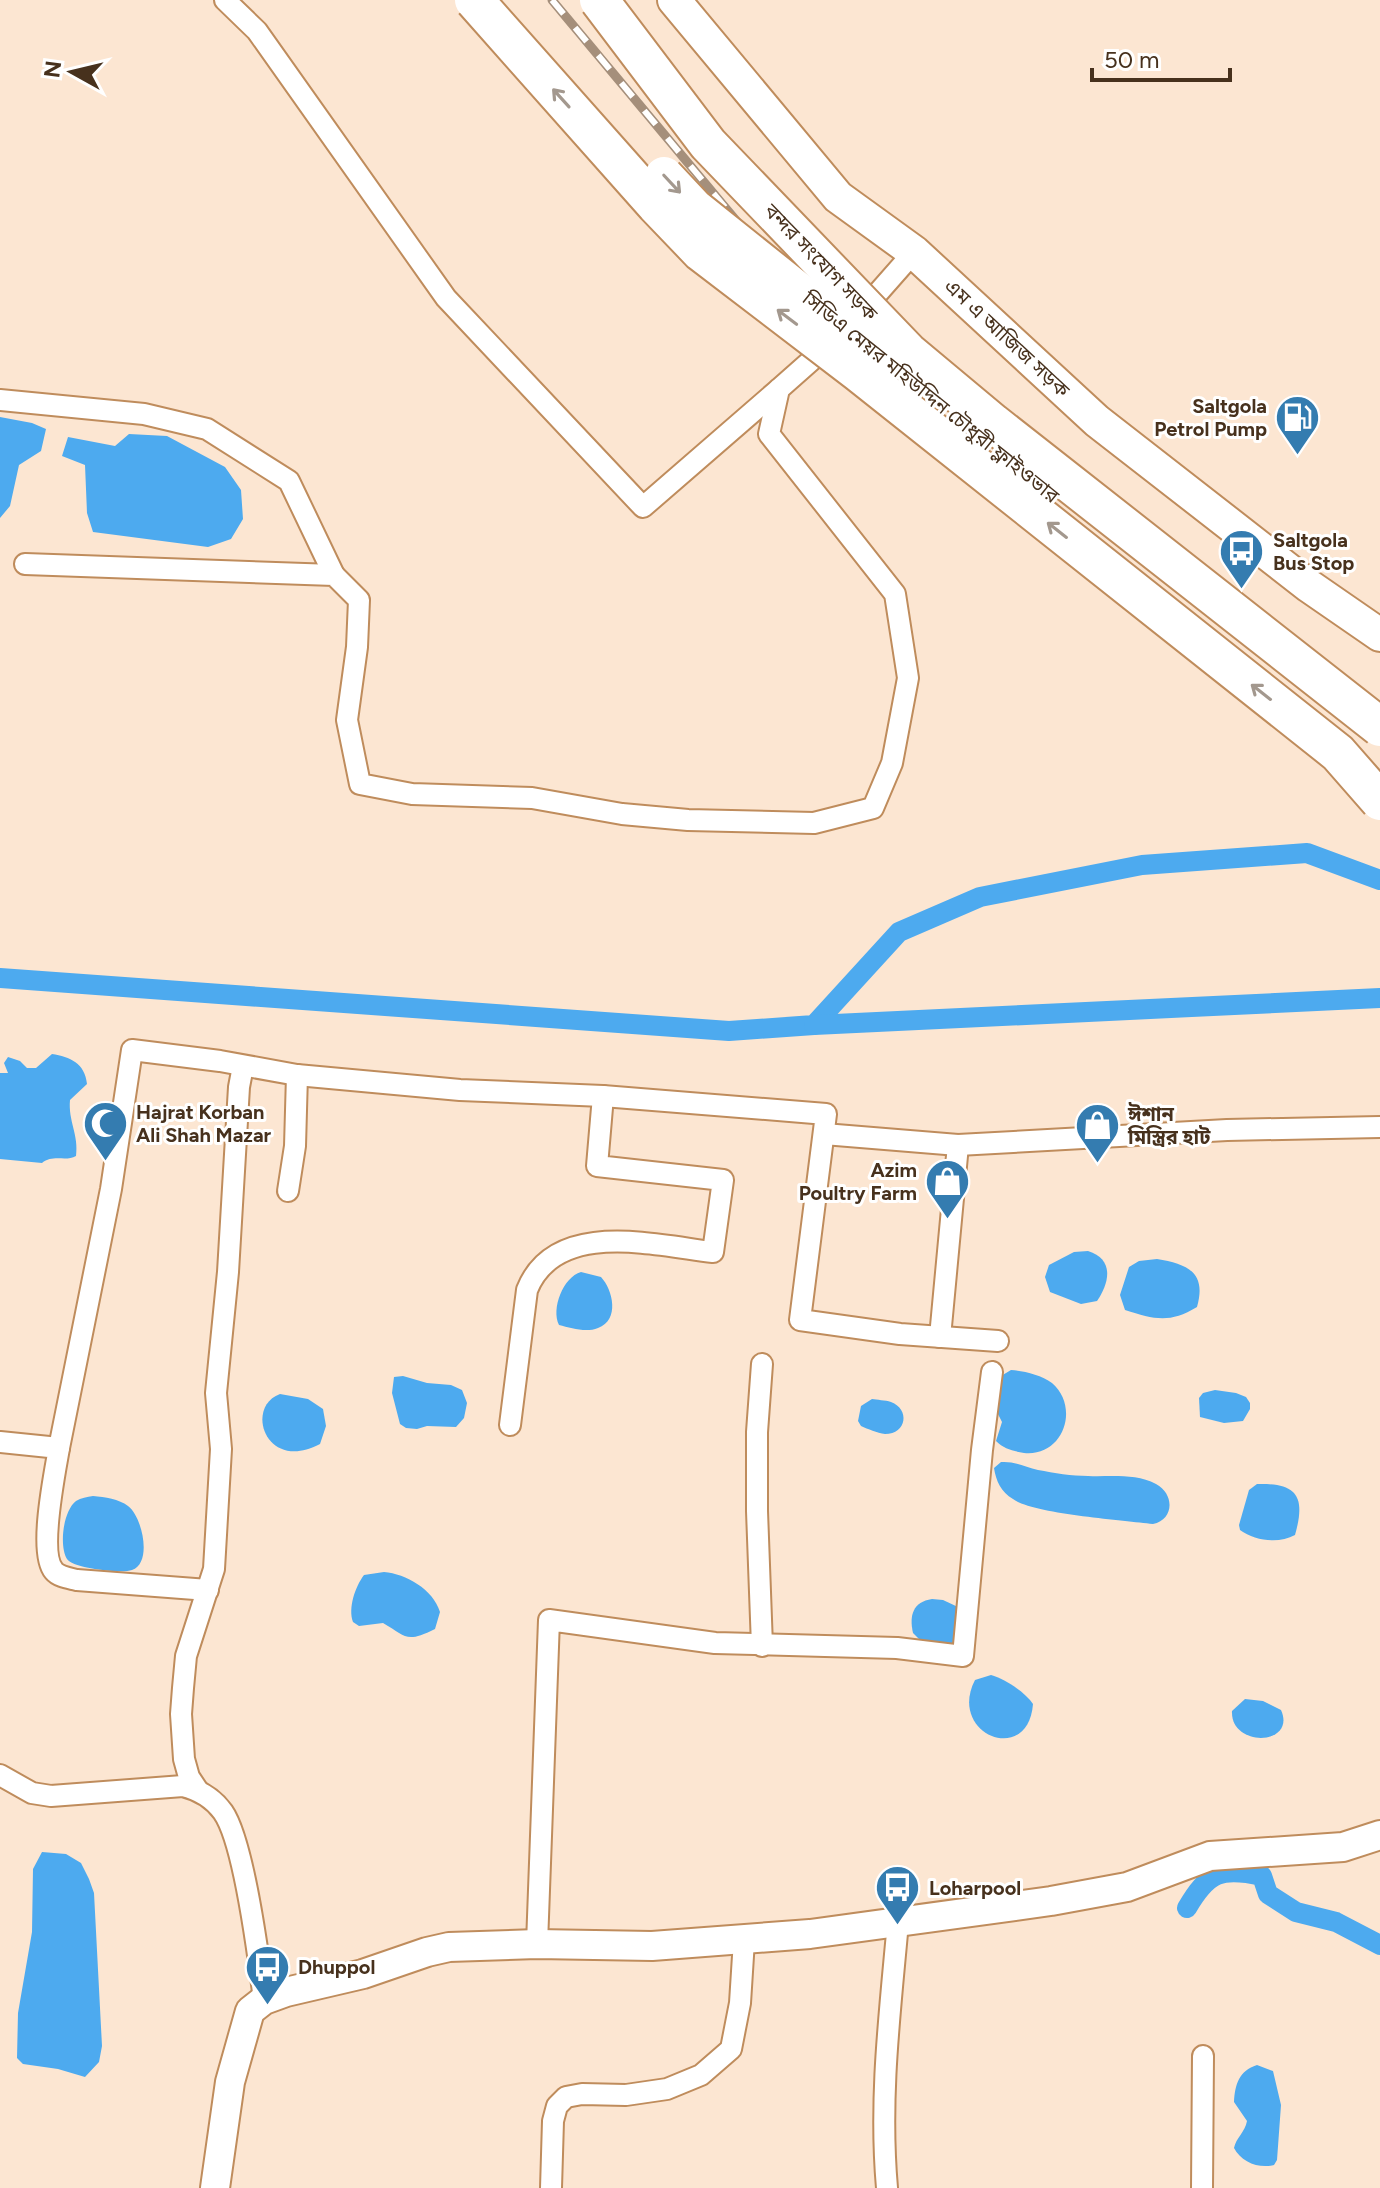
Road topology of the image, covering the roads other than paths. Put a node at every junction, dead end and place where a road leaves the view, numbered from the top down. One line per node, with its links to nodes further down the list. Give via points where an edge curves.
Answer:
1 (225, 0): 7 (street, via 257,31 446,298 643,507)
2 (474, 0): 14 (highway, one-way to 2, bridge, via 1338,753 701,252)
3 (509, 0): 13 (highway, সিডিএ মেয়র মহিউদ্দিন চৌধুরী ফ্লাইওভার, one-way to 13, bridge, via 694,208 1282,676)
4 (599, 0): 12 (highway, বন্দর সংযোগ সড়ক, bridge, via 708,144 908,352)
5 (674, 0): 6 (main road, এম এ আজিজ সড়ক, via 838,197)
6 (914, 252): 7 (street, via 839,336); 11 (main road, এম এ আজিজ সড়ক, via 1097,421)
7 (779, 389): 10 (street, via 769,434 895,594 908,678 892,763 873,808 814,823 688,820 532,798 412,794 360,784 347,720 359,600)
8 (0, 400): 10 (street, via 144,414 207,429 289,481)
9 (25, 564): 10 (street)
10 (334, 575)
11 (1380, 635)
12 (1380, 727)
13 (1380, 768)
14 (1380, 801)
15 (243, 1066): 16 (street); 28 (street, via 132,1050 111,1189); 29 (street, via 216,1393 221,1480)
16 (297, 1075): 17 (street); 21 (street)
17 (603, 1096): 19 (street, via 826,1114); 26 (street, via 597,1166 723,1180 713,1252 591,1242 544,1263 527,1290)
18 (1380, 1127): 20 (street)
19 (824, 1134): 20 (street); 22 (street, via 800,1320)
20 (958, 1145): 22 (street)
21 (288, 1191)
22 (940, 1337): 23 (street)
23 (998, 1341)
24 (762, 1364): 30 (street, via 757,1511)
25 (992, 1372): 30 (street, via 963,1656 897,1648)
26 (510, 1425)
27 (0, 1442): 28 (street)
28 (59, 1448): 29 (street, via 47,1536 52,1570 77,1580)
29 (208, 1590): 32 (street, via 186,1656 181,1714 184,1759)
30 (762, 1646): 36 (street, via 549,1620)
31 (0, 1775): 32 (street, via 32,1793 51,1796)
32 (197, 1789): 37 (street, via 224,1813 234,1833)
33 (1380, 1835): 34 (street, via 1343,1847 1210,1856 1127,1887)
34 (898, 1922): 35 (street); 41 (street, via 883,2075)
35 (744, 1940): 36 (street, via 652,1946); 40 (street, via 731,2049 701,2075 667,2089 566,2097 553,2121)
36 (537, 1944): 37 (street, via 449,1947)
37 (264, 2000): 39 (street, via 250,2011 237,2051)
38 (1203, 2056): 42 (street)
39 (215, 2188)
40 (551, 2188)
41 (887, 2188)
42 (1202, 2188)

